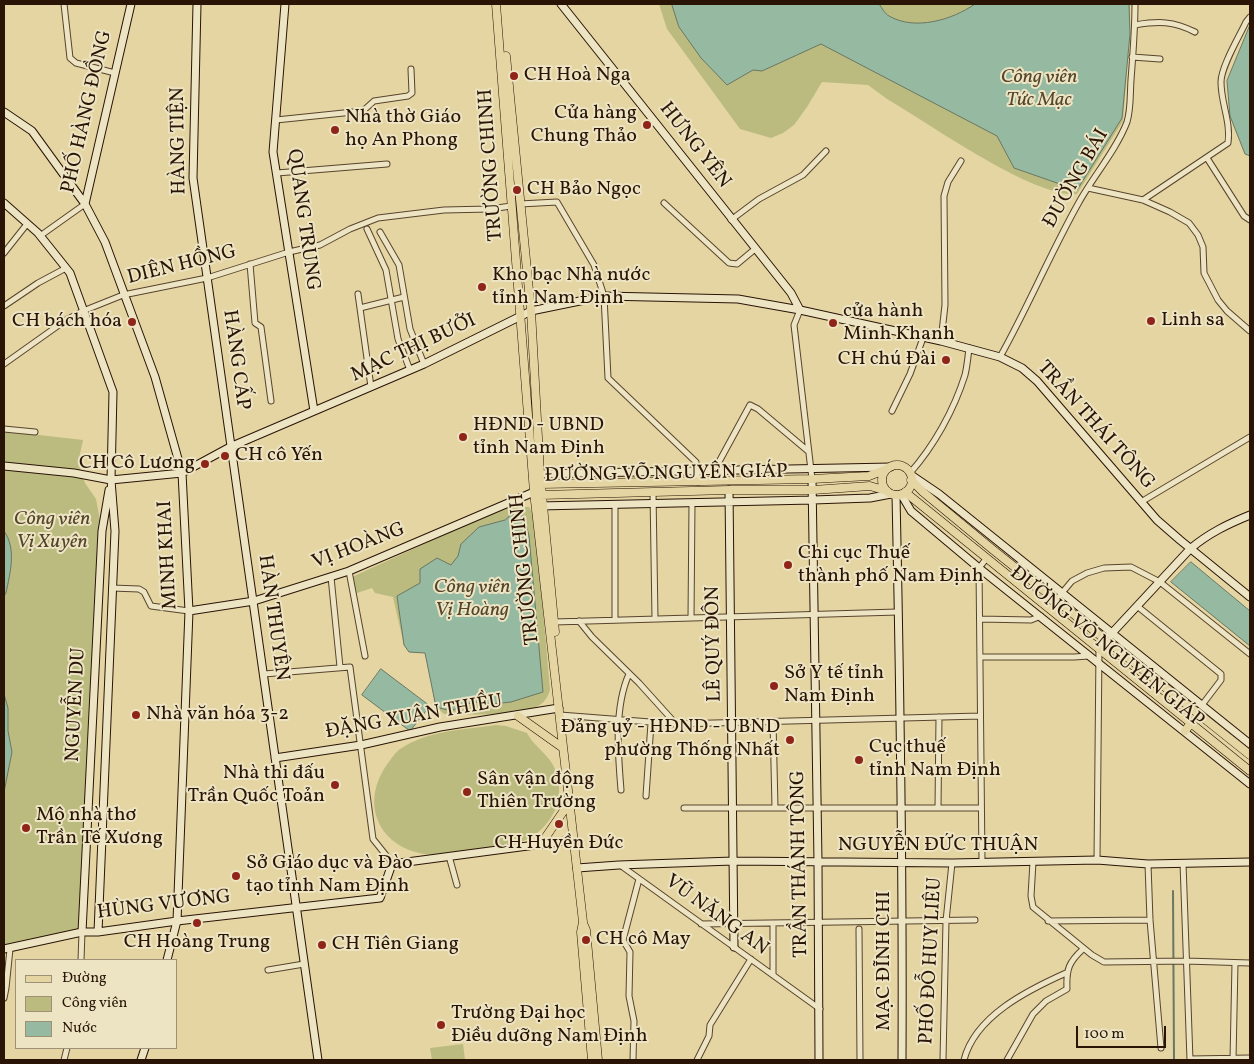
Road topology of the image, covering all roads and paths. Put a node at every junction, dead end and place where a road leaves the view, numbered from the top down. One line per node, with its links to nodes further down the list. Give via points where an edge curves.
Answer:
1 (64, 4): 16 (street, via 70,58)
2 (131, 4): 16 (street, PHỐ HÀNG ĐỒNG)
3 (197, 4): 42 (street, HÀNG TIỆN, via 193,178)
4 (285, 4): 18 (street, QUANG TRUNG)
5 (496, 4): 12 (main road, TRƯỜNG CHINH)
6 (501, 4): 12 (main road, TRƯỜNG CHINH)
7 (560, 4): 31 (street, HƯNG YÊN)
8 (1134, 4): 10 (street, ĐƯỜNG BÁI)
9 (1250, 17): 20 (street, via 1224,68 1221,81 1230,130 1228,143)
10 (1135, 25): 11 (street, via 1170,22); 13 (street, ĐƯỜNG BÁI)
11 (1195, 32)
12 (503, 56): 29 (main road, TRƯỜNG CHINH); 30 (main road, TRƯỜNG CHINH)
13 (1132, 57): 14 (street); 24 (street, ĐƯỜNG BÁI, via 1127,121)
14 (1160, 59)
15 (411, 69): 18 (street, via 412,93 408,96 374,101 363,111)
16 (115, 73): 28 (street, PHỐ HÀNG ĐỒNG)
17 (4, 112): 28 (street, MINH KHAI, via 32,131)
18 (276, 120): 23 (street, QUANG TRUNG, via 273,152)
19 (826, 152): 31 (street, via 802,175 759,199)
20 (1207, 158): 25 (street); 32 (street, via 1244,216)
21 (961, 161): 56 (street, via 948,182 944,196 945,305)
22 (387, 164): 23 (street)
23 (277, 173): 38 (street, QUANG TRUNG)
24 (1088, 188): 25 (street); 58 (street, ĐƯỜNG BÁI)
25 (1143, 200): 54 (street, via 1189,223 1203,247 1204,273 1218,300)
26 (4, 203): 33 (street, NGUYỄN DU)
27 (664, 203): 37 (street, via 729,262 737,264)
28 (85, 204): 36 (street, PHỐ HÀNG ĐỒNG); 44 (street, MINH KHAI, via 105,242)
29 (520, 204): 30 (main road); 45 (street, via 557,202 594,265); 52 (main road, TRƯỜNG CHINH)
30 (511, 206): 38 (street, DIÊN HỒNG, via 378,218 320,245); 53 (main road, TRƯỜNG CHINH)
31 (731, 220): 37 (street, HƯNG YÊN)
32 (1250, 220)
33 (27, 224): 36 (street, NGUYỄN DU); 39 (street)
34 (367, 229): 47 (street, via 386,270)
35 (380, 232): 46 (street, via 399,265)
36 (40, 236): 41 (street, NGUYỄN DU)
37 (755, 249): 50 (street, HƯNG YÊN, via 791,293)
38 (289, 252): 40 (street, DIÊN HỒNG); 64 (street, QUANG TRUNG)
39 (4, 253)
40 (250, 264): 42 (street, DIÊN HỒNG); 63 (street, via 255,324 262,327)
41 (66, 268): 48 (street); 51 (street, NGUYỄN DU)
42 (207, 278): 44 (street, DIÊN HỒNG); 69 (street, HÀNG CẤP)
43 (358, 294): 49 (street)
44 (124, 295): 51 (street, DIÊN HỒNG); 75 (street, MINH KHAI, via 155,377)
45 (604, 296): 50 (street, MẠC THỊ BƯỞI, via 738,299); 52 (street, MẠC THỊ BƯỞI); 76 (street, via 608,378 696,462)
46 (404, 297): 47 (street); 60 (street, via 410,329)
47 (391, 301): 49 (street); 61 (street, via 398,339)
48 (4, 306)
49 (360, 308): 62 (street)
50 (800, 310): 55 (street, TRẦN THÁI TÔNG); 70 (street, TRẦN THÁNH TÔNG, via 794,325)
51 (83, 311): 59 (street, DIÊN HỒNG, via 52,328); 80 (street, NGUYỄN DU, via 113,392)
52 (531, 311): 53 (street, MẠC THỊ BƯỞI); 77 (main road, TRƯỜNG CHINH)
53 (520, 317): 60 (street, MẠC THỊ BƯỞI); 77 (main road, TRƯỜNG CHINH)
54 (1250, 331)
55 (923, 338): 56 (street, TRẦN THÁI TÔNG); 65 (street)
56 (941, 341): 57 (street, TRẦN THÁI TÔNG)
57 (969, 348): 58 (street, TRẦN THÁI TÔNG); 78 (street, via 965,374 954,405)
58 (1000, 357): 90 (street, TRẦN THÁI TÔNG, via 1022,368 1037,381)
59 (4, 364)
60 (424, 364): 61 (street, MẠC THỊ BƯỞI)
61 (410, 370): 62 (street, MẠC THỊ BƯỞI)
62 (371, 387): 64 (street, MẠC THỊ BƯỞI)
63 (272, 401)
64 (314, 411): 69 (street, MẠC THỊ BƯỞI)
65 (892, 411)
66 (4, 429): 67 (street)
67 (35, 432)
68 (1250, 437): 90 (street)
69 (230, 447): 75 (street, MẠC THỊ BƯỞI); 108 (street, HÀN THUYÊN)
70 (809, 451): 72 (street, TRẦN THÁNH TÔNG); 74 (street, via 750,405)
71 (4, 466): 80 (street, MẠC THỊ BƯỞI)
72 (811, 468): 73 (street, ĐƯỜNG VÕ NGUYÊN GIÁP); 74 (street, ĐƯỜNG VÕ NGUYÊN GIÁP); 79 (street, TRẦN THÁNH TÔNG)
73 (889, 468): 78 (main road, via 901,466); 79 (main road, ĐƯỜNG VÕ NGUYÊN GIÁP, via 869,476); 86 (main road, via 882,477 884,487)
74 (714, 471): 76 (street, ĐƯỜNG VÕ NGUYÊN GIÁP)
75 (182, 472): 80 (street, MẠC THỊ BƯỞI); 110 (street, MINH KHAI)
76 (697, 472): 77 (street, ĐƯỜNG VÕ NGUYÊN GIÁP); 81 (street)
77 (536, 474): 82 (main road, TRƯỜNG CHINH); 87 (main road, TRƯỜNG CHINH)
78 (911, 476): 86 (main road, via 909,489); 96 (street, ĐƯỜNG VÕ NGUYÊN GIÁP); 97 (main road, ĐƯỜNG VÕ NGUYÊN GIÁP, via 923,492)
79 (812, 479): 81 (main road, ĐƯỜNG VÕ NGUYÊN GIÁP); 84 (street, TRẦN THÁNH TÔNG)
80 (111, 480): 104 (street, NGUYỄN DU, via 115,532); 195 (street, NGUYỄN DU, via 102,531)
81 (698, 482): 82 (main road, ĐƯỜNG VÕ NGUYÊN GIÁP)
82 (541, 484): 87 (main road, TRƯỜNG CHINH)
83 (730, 490): 84 (main road, ĐƯỜNG VÕ NGUYÊN GIÁP); 85 (main road, ĐƯỜNG VÕ NGUYÊN GIÁP); 89 (street, LÊ QUÝ ĐÔN)
84 (813, 490): 86 (main road, ĐƯỜNG VÕ NGUYÊN GIÁP, via 870,486); 88 (street, TRẦN THÁNH TÔNG)
85 (653, 492): 87 (main road, ĐƯỜNG VÕ NGUYÊN GIÁP); 92 (street)
86 (896, 493): 88 (street, ĐƯỜNG VÕ NGUYÊN GIÁP, via 870,498); 99 (main road, ĐƯỜNG VÕ NGUYÊN GIÁP); 100 (street, ĐƯỜNG VÕ NGUYÊN GIÁP, via 911,511); 111 (street, MẠC ĐĨNH CHI)
87 (538, 494): 94 (main road, TRƯỜNG CHINH); 101 (street, VỊ HOÀNG)
88 (813, 500): 89 (street, ĐƯỜNG VÕ NGUYÊN GIÁP); 112 (street, TRẦN THÁNH TÔNG)
89 (730, 502): 93 (street, ĐƯỜNG VÕ NGUYÊN GIÁP); 113 (street, LÊ QUÝ ĐÔN)
90 (1141, 502): 98 (street, TRẦN THÁI TÔNG)
91 (615, 504): 92 (street, ĐƯỜNG VÕ NGUYÊN GIÁP); 94 (street, ĐƯỜNG VÕ NGUYÊN GIÁP); 118 (street)
92 (653, 504): 93 (street, ĐƯỜNG VÕ NGUYÊN GIÁP); 116 (street)
93 (692, 504): 115 (street)
94 (539, 506): 120 (main road, TRƯỜNG CHINH); 132 (main road, TRƯỜNG CHINH)
95 (1250, 515): 98 (street, via 1222,527)
96 (998, 541): 97 (main road); 105 (street, ĐƯỜNG VÕ NGUYÊN GIÁP)
97 (992, 549): 107 (main road, ĐƯỜNG VÕ NGUYÊN GIÁP)
98 (1190, 549): 103 (street); 106 (street, TRẦN THÁI TÔNG)
99 (986, 559): 100 (street); 123 (main road, ĐƯỜNG VÕ NGUYÊN GIÁP)
100 (979, 568): 114 (street, ĐƯỜNG VÕ NGUYÊN GIÁP); 117 (street)
101 (349, 571): 102 (street, VỊ HOÀNG); 125 (street)
102 (331, 577): 108 (street, VỊ HOÀNG); 129 (street)
103 (1160, 582): 105 (street, via 1131,567 1104,568 1087,573); 109 (street); 124 (street)
104 (112, 588): 110 (street, via 144,592 151,606); 196 (street, NGUYỄN DU)
105 (1062, 593): 107 (street); 121 (street, ĐƯỜNG VÕ NGUYÊN GIÁP)
106 (1250, 597)
107 (1056, 600): 122 (main road, ĐƯỜNG VÕ NGUYÊN GIÁP)
108 (254, 601): 110 (street, VỊ HOÀNG); 130 (street, HÀN THUYÊN)
109 (1137, 606): 121 (street); 133 (street, via 1221,674 1221,680)
110 (189, 611): 187 (street, MINH KHAI)
111 (898, 612): 112 (street); 138 (street, MẠC ĐĨNH CHI)
112 (814, 614): 113 (street); 140 (street, TRẦN THÁNH TÔNG)
113 (731, 616): 115 (street); 141 (street, LÊ QUÝ ĐÔN)
114 (1040, 616): 117 (street, via 1031,620); 126 (street, ĐƯỜNG VÕ NGUYÊN GIÁP)
115 (691, 618): 116 (street)
116 (655, 619): 118 (street)
117 (980, 619): 127 (street)
118 (615, 620): 119 (street)
119 (579, 621): 120 (street); 131 (street)
120 (554, 622): 132 (main road, TRƯỜNG CHINH)
121 (1112, 633): 122 (street); 133 (street, ĐƯỜNG VÕ NGUYÊN GIÁP)
122 (1106, 640): 123 (street); 150 (main road, ĐƯỜNG VÕ NGUYÊN GIÁP)
123 (1099, 649): 128 (street); 144 (main road, ĐƯỜNG VÕ NGUYÊN GIÁP)
124 (1250, 654)
125 (365, 656)
126 (1090, 656): 127 (street); 128 (street, ĐƯỜNG VÕ NGUYÊN GIÁP)
127 (980, 657): 136 (street)
128 (1099, 663): 146 (street, ĐƯỜNG VÕ NGUYÊN GIÁP); 167 (street)
129 (340, 668): 130 (street); 148 (street, via 350,666)
130 (264, 674): 151 (street, HÀN THUYÊN)
131 (629, 674): 139 (street, via 622,690); 145 (street)
132 (557, 681): 134 (main road, TRƯỜNG CHINH)
133 (1202, 705): 147 (street, ĐƯỜNG VÕ NGUYÊN GIÁP)
134 (559, 712): 135 (street, ĐẶNG XUÂN THIỀU); 139 (street); 149 (main road, TRƯỜNG CHINH)
135 (518, 716): 148 (street, ĐẶNG XUÂN THIỀU, via 440,727); 149 (main road)
136 (980, 716): 137 (street); 163 (street)
137 (939, 717): 138 (street); 162 (street)
138 (900, 718): 140 (street); 161 (street, MẠC ĐĨNH CHI)
139 (620, 719): 143 (street); 154 (street)
140 (815, 720): 142 (street); 160 (street, TRẦN THÁNH TÔNG)
141 (733, 722): 142 (street); 145 (street); 158 (street, LÊ QUÝ ĐÔN)
142 (773, 722): 159 (street)
143 (651, 723): 145 (street); 155 (street)
144 (1191, 723): 146 (main road); 152 (main road, ĐƯỜNG VÕ NGUYÊN GIÁP)
145 (676, 724)
146 (1185, 731): 153 (street, ĐƯỜNG VÕ NGUYÊN GIÁP)
147 (1250, 744)
148 (361, 745): 151 (street, ĐẶNG XUÂN THIỀU); 176 (street, via 373,839)
149 (563, 748): 156 (main road, TRƯỜNG CHINH)
150 (1250, 755)
151 (275, 758): 182 (street, HÀN THUYÊN)
152 (1250, 770)
153 (1250, 784)
154 (621, 790)
155 (646, 796)
156 (569, 803): 164 (main road, TRƯỜNG CHINH); 165 (main road)
157 (684, 808): 158 (street)
158 (733, 808): 159 (street); 169 (street, LÊ QUÝ ĐÔN)
159 (775, 808): 160 (street)
160 (817, 808): 161 (street); 170 (street, TRẦN THÁNH TÔNG)
161 (900, 808): 162 (street); 168 (street, MẠC ĐĨNH CHI)
162 (938, 808): 163 (street)
163 (981, 808): 171 (street)
164 (573, 840): 165 (street); 179 (main road, TRƯỜNG CHINH)
165 (541, 844): 166 (street)
166 (450, 856): 176 (street); 181 (street)
167 (1097, 860): 172 (street, NGUYỄN ĐỨC THUẬN); 178 (street, NGUYỄN ĐỨC THUẬN)
168 (900, 861): 170 (street, NGUYỄN ĐỨC THUẬN); 174 (street, NGUYỄN ĐỨC THUẬN); 188 (street, MẠC ĐĨNH CHI)
169 (733, 862): 170 (street, NGUYỄN ĐỨC THUẬN); 177 (street, NGUYỄN ĐỨC THUẬN); 190 (street, LÊ QUÝ ĐÔN)
170 (818, 862): 192 (street, TRẦN THÁNH TÔNG)
171 (982, 862): 172 (street, NGUYỄN ĐỨC THUẬN); 174 (street, NGUYỄN ĐỨC THUẬN)
172 (1033, 862): 185 (street, via 1033,907)
173 (1250, 862): 175 (street, NGUYỄN ĐỨC THUẬN)
174 (952, 863): 183 (street, PHỐ ĐỖ HUY LIÊU)
175 (1183, 863): 178 (street, NGUYỄN ĐỨC THUẬN); 203 (street)
176 (393, 864): 182 (street, HÙNG VƯƠNG, via 380,898)
177 (619, 864): 179 (street, NGUYỄN ĐỨC THUẬN); 180 (street, VŨ NĂNG AN)
178 (1148, 864): 186 (street)
179 (577, 868): 189 (main road, TRƯỜNG CHINH)
180 (639, 879): 193 (street, VŨ NĂNG AN); 220 (street, via 623,940 630,952)
181 (457, 885)
182 (296, 907): 187 (street, HÙNG VƯƠNG); 207 (street, HÀN THUYÊN)
183 (946, 920): 184 (street); 188 (street); 225 (street, PHỐ ĐỖ HUY LIÊU)
184 (975, 920)
185 (1048, 920): 186 (street); 199 (street)
186 (1150, 920): 204 (street)
187 (177, 921): 196 (street, HÙNG VƯƠNG); 201 (street, MINH KHAI)
188 (902, 921): 192 (street); 224 (street, MẠC ĐĨNH CHI)
189 (583, 922): 218 (main road, TRƯỜNG CHINH, via 581,932); 219 (main road, TRƯỜNG CHINH)
190 (734, 922): 191 (street); 193 (street); 197 (street, LÊ QUÝ ĐÔN)
191 (773, 922): 192 (street); 210 (street)
192 (818, 923): 212 (street, TRẦN THÁNH TÔNG)
193 (701, 924): 197 (street, VŨ NĂNG AN)
194 (859, 929): 223 (street)
195 (82, 932): 196 (street, HÙNG VƯƠNG); 198 (street, HÙNG VƯƠNG); 200 (street)
196 (98, 932)
197 (734, 947): 202 (street, VŨ NĂNG AN)
198 (7, 949): 211 (street)
199 (1083, 949): 204 (street, via 1104,962); 209 (street)
200 (81, 959)
201 (167, 959)
202 (751, 959): 210 (street, VŨ NĂNG AN); 221 (street, via 710,1025 709,1036)
203 (1186, 961): 204 (street); 205 (street); 215 (street)
204 (1154, 962): 213 (street)
205 (1235, 963): 206 (street); 216 (street)
206 (1250, 963)
207 (304, 964): 208 (street); 217 (street, HÀN THUYÊN)
208 (268, 970)
209 (1066, 973): 226 (street, via 1044,982 995,1014 971,1042); 227 (street, via 1067,989 1046,1001 1033,1014)
210 (773, 975): 212 (street, VŨ NĂNG AN)
211 (4, 998)
212 (820, 1009): 222 (street, TRẦN THÁNH TÔNG)
213 (1161, 1048)
214 (1250, 1058): 216 (street)
215 (1190, 1059): 216 (street)
216 (1233, 1059)
217 (318, 1060)
218 (592, 1060)
219 (598, 1060)
220 (633, 1060)
221 (697, 1060)
222 (819, 1060)
223 (860, 1060)
224 (902, 1060)
225 (943, 1060)
226 (964, 1060)
227 (1007, 1060)

